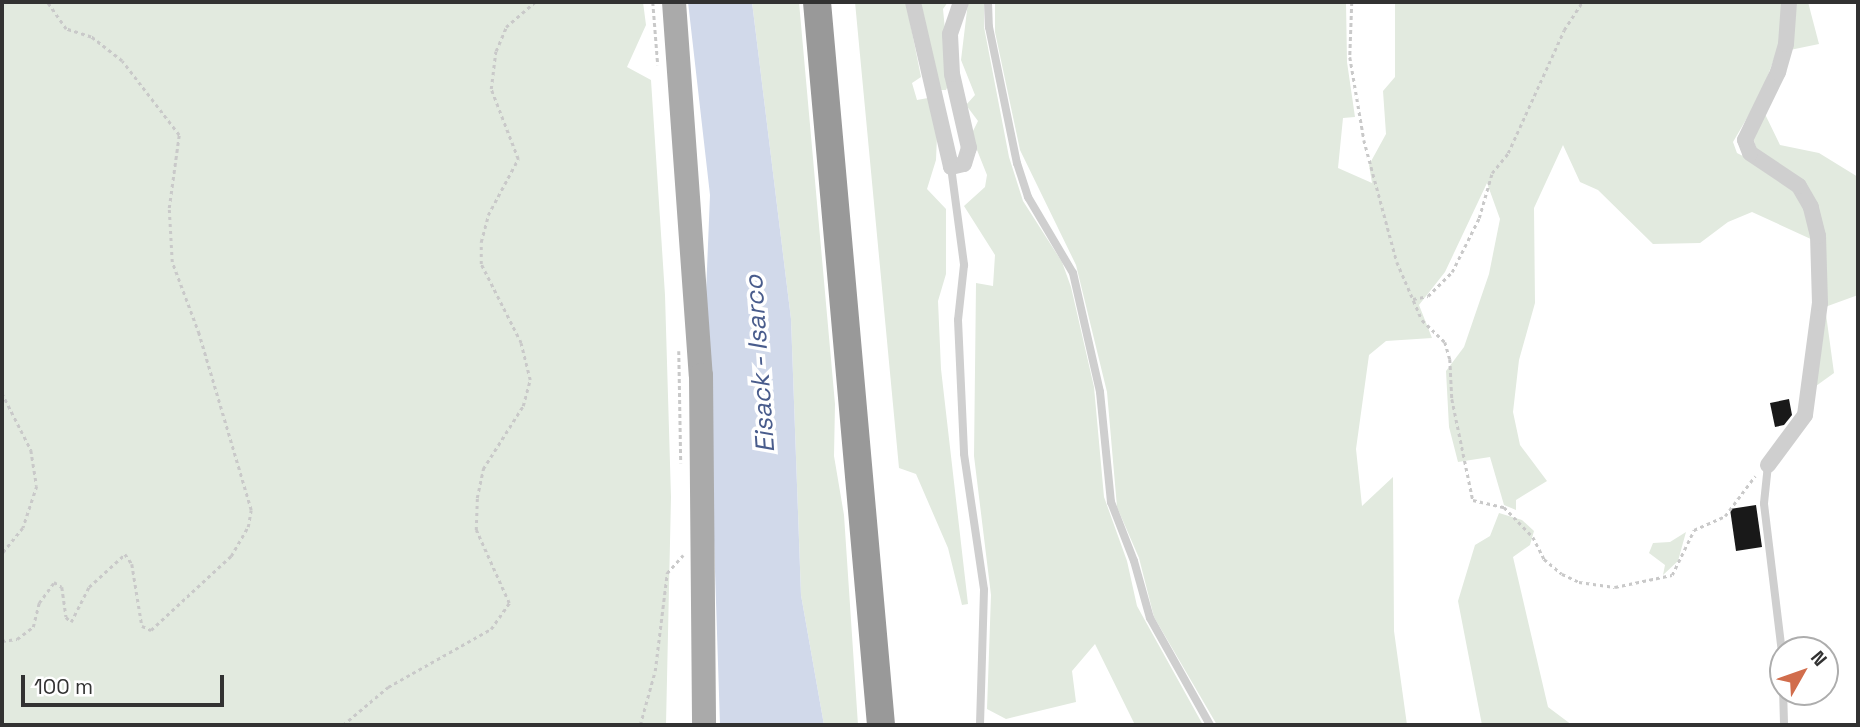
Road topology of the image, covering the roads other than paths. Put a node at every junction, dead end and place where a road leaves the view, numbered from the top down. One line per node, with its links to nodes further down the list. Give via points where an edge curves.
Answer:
1 (674, 2): 10 (main road, via 701,375)
2 (817, 2): 11 (highway)
3 (834, 2): 12 (highway)
4 (913, 2): 8 (street)
5 (961, 2): 8 (street, via 950,34 952,74 969,148 964,164)
6 (988, 2): 14 (lane, via 1017,163 1028,197 1073,273 1100,391 1111,502 1150,618)
7 (1789, 2): 9 (street, via 1786,44 1778,72 1745,140 1750,153 1799,186 1811,208 1818,236 1820,303 1805,415)
8 (951, 167): 13 (lane, via 964,265 958,320 964,454 984,590)
9 (1768, 464): 15 (lane, via 1764,504 1782,652)
10 (704, 725)
11 (881, 725)
12 (897, 725)
13 (980, 725)
14 (1210, 725)
15 (1784, 725)

